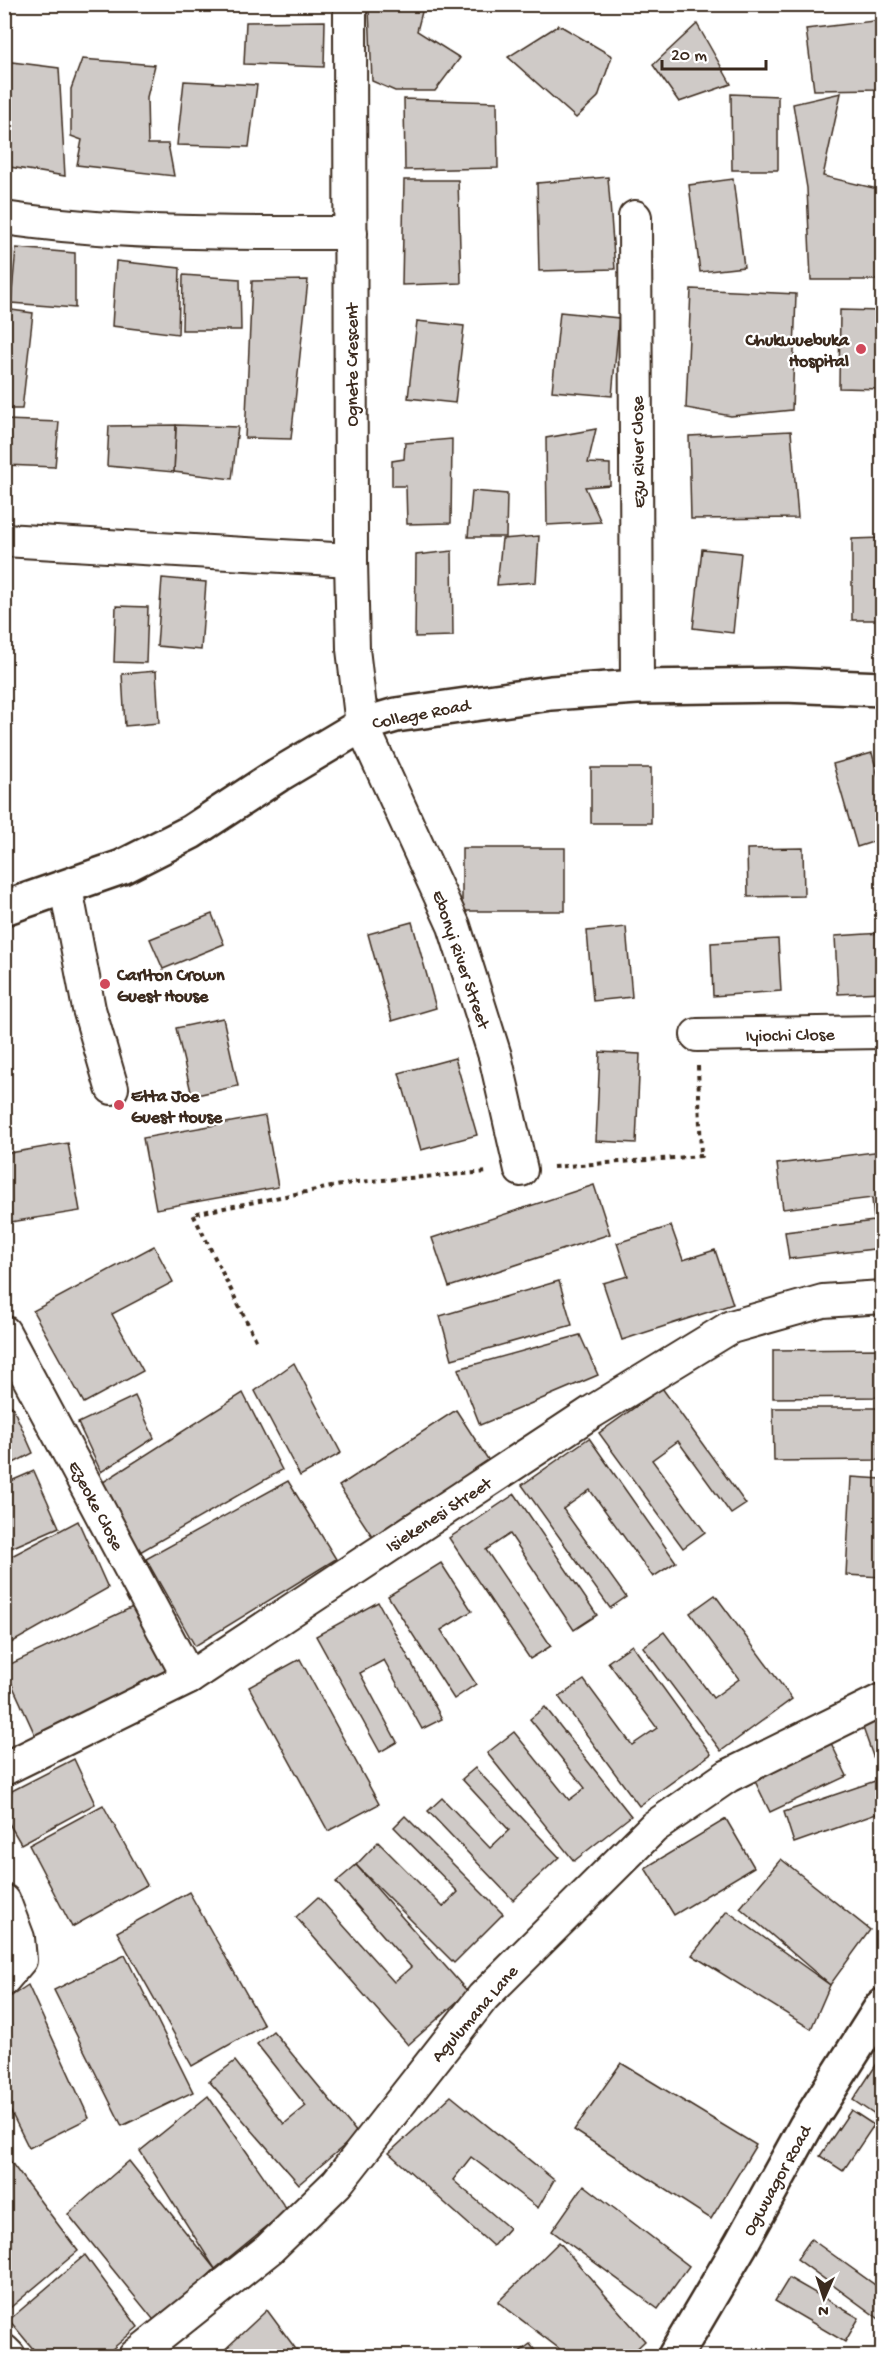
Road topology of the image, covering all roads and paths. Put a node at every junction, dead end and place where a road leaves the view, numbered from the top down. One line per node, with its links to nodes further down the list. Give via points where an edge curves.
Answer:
1 (350, 4): 4 (street, Ognete Crescent)
2 (634, 217): 7 (street, Ezu River Close)
3 (4, 218): 4 (street, via 67,227)
4 (351, 234): 6 (street, Ognete Crescent)
5 (4, 540): 6 (street)
6 (351, 560): 9 (street, Ognete Crescent, via 353,649)
7 (637, 687): 8 (main road, College Road); 9 (main road, College Road, via 490,700 396,715)
8 (882, 688)
9 (362, 725): 10 (main road, College Road, via 191,832 122,867); 15 (street, Ebonyi River Street, via 454,926 495,1056)
10 (66, 888): 11 (main road, College Road); 14 (street, via 89,1009)
11 (4, 908)
12 (882, 1032): 13 (street, Iyiochi Close)
13 (697, 1035): 15 (path, via 701,1156)
14 (112, 1088)
15 (521, 1170): 18 (path, via 357,1182 193,1214)
16 (882, 1297): 19 (street, Isiekenesi Street, via 823,1301 732,1327 592,1412)
17 (4, 1332): 19 (street, Ezeoke Close)
18 (256, 1340)
19 (189, 1678): 21 (street, Isiekenesi Street)
20 (882, 1700): 27 (street, Agulumana Lane, via 728,1776 654,1827 483,1996 337,2183 269,2249)
21 (4, 1769)
22 (4, 1901): 23 (street, via 18,1938 20,1960)
23 (4, 1979)
24 (882, 2006): 28 (main road, Ogwuagor Road, via 806,2126)
25 (4, 2350): 26 (street)
26 (9, 2356)
27 (135, 2356)
28 (675, 2356)

